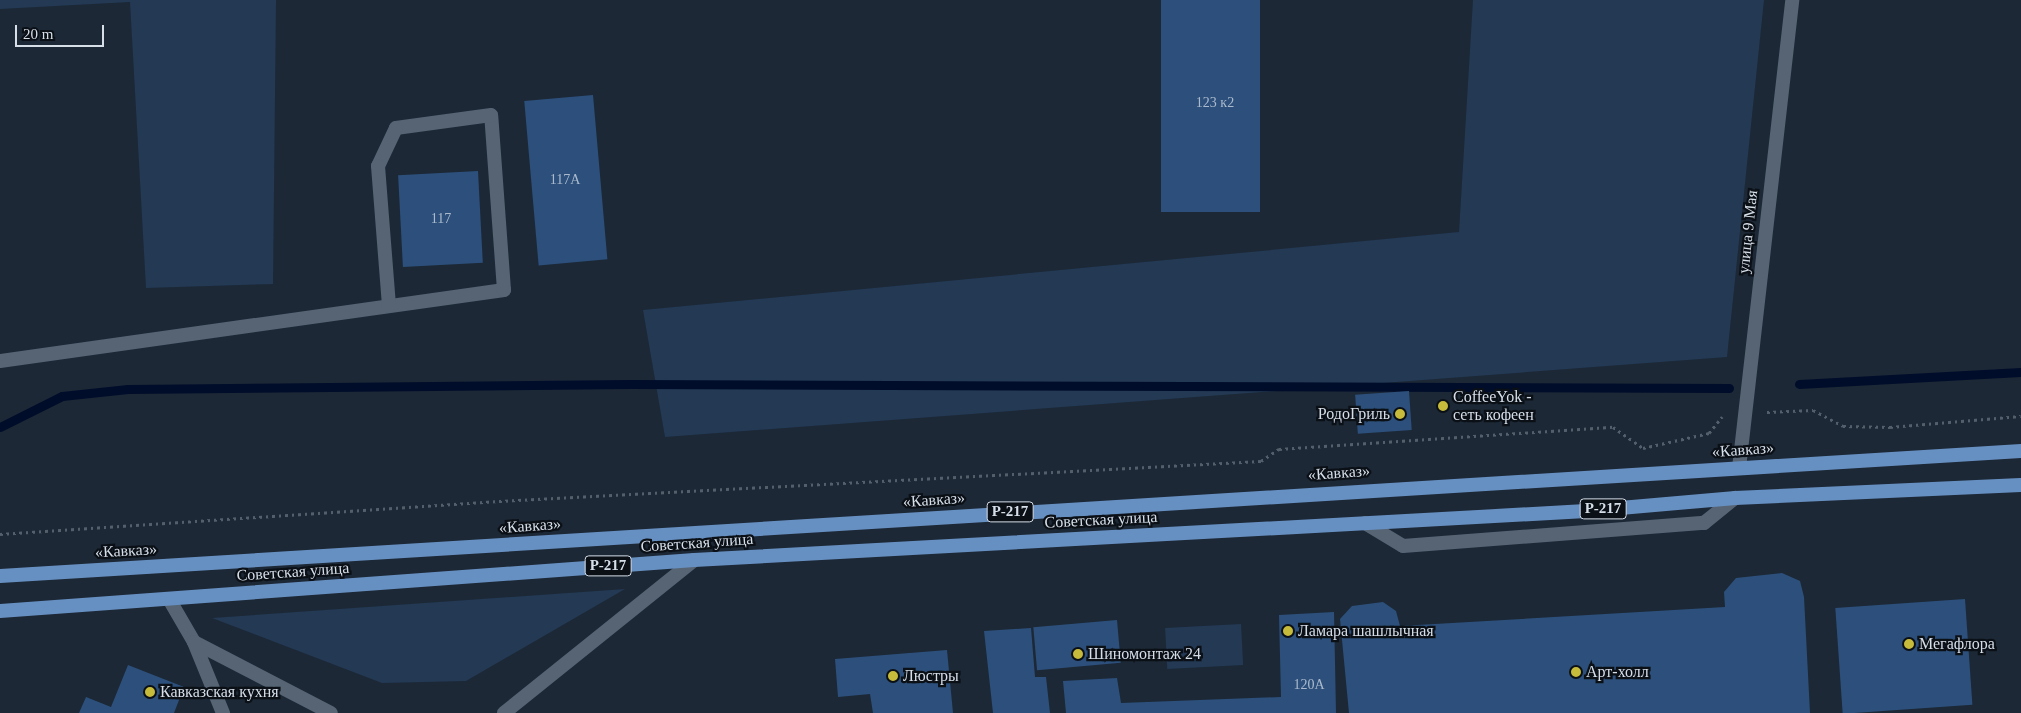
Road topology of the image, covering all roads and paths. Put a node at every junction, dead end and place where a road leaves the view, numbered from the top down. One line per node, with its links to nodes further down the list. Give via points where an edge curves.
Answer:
1 (1792, 0): 4 (street, улица 9 Мая)
2 (389, 306): 2 (street, via 504,290 491,115 396,128 378,166); 3 (street)
3 (0, 361)
4 (1745, 413): 5 (path, via 1813,410 1844,426 1890,427); 7 (street, улица 9 Мая); 11 (path, via 1725,414 1708,433 1643,448 1613,427 1279,449 1261,461 500,501)
5 (2021, 416)
6 (2021, 451): 7 (highway, «Кавказ» / Р-217)
7 (1738, 468): 13 (highway, «Кавказ» / Р-217)
8 (2021, 485): 9 (highway, Р-217)
9 (1735, 498): 10 (highway, Р-217); 10 (street, via 1704,523 1413,546 1403,546)
10 (1365, 523): 12 (highway, Советская улица / Р-217)
11 (0, 534)
12 (694, 560): 14 (highway, Советская улица / Р-217); 19 (street)
13 (0, 576)
14 (169, 599): 15 (highway, Советская улица / Р-217); 16 (street)
15 (0, 611)
16 (194, 642): 17 (street); 18 (street)
17 (223, 713)
18 (331, 713)
19 (504, 713)

